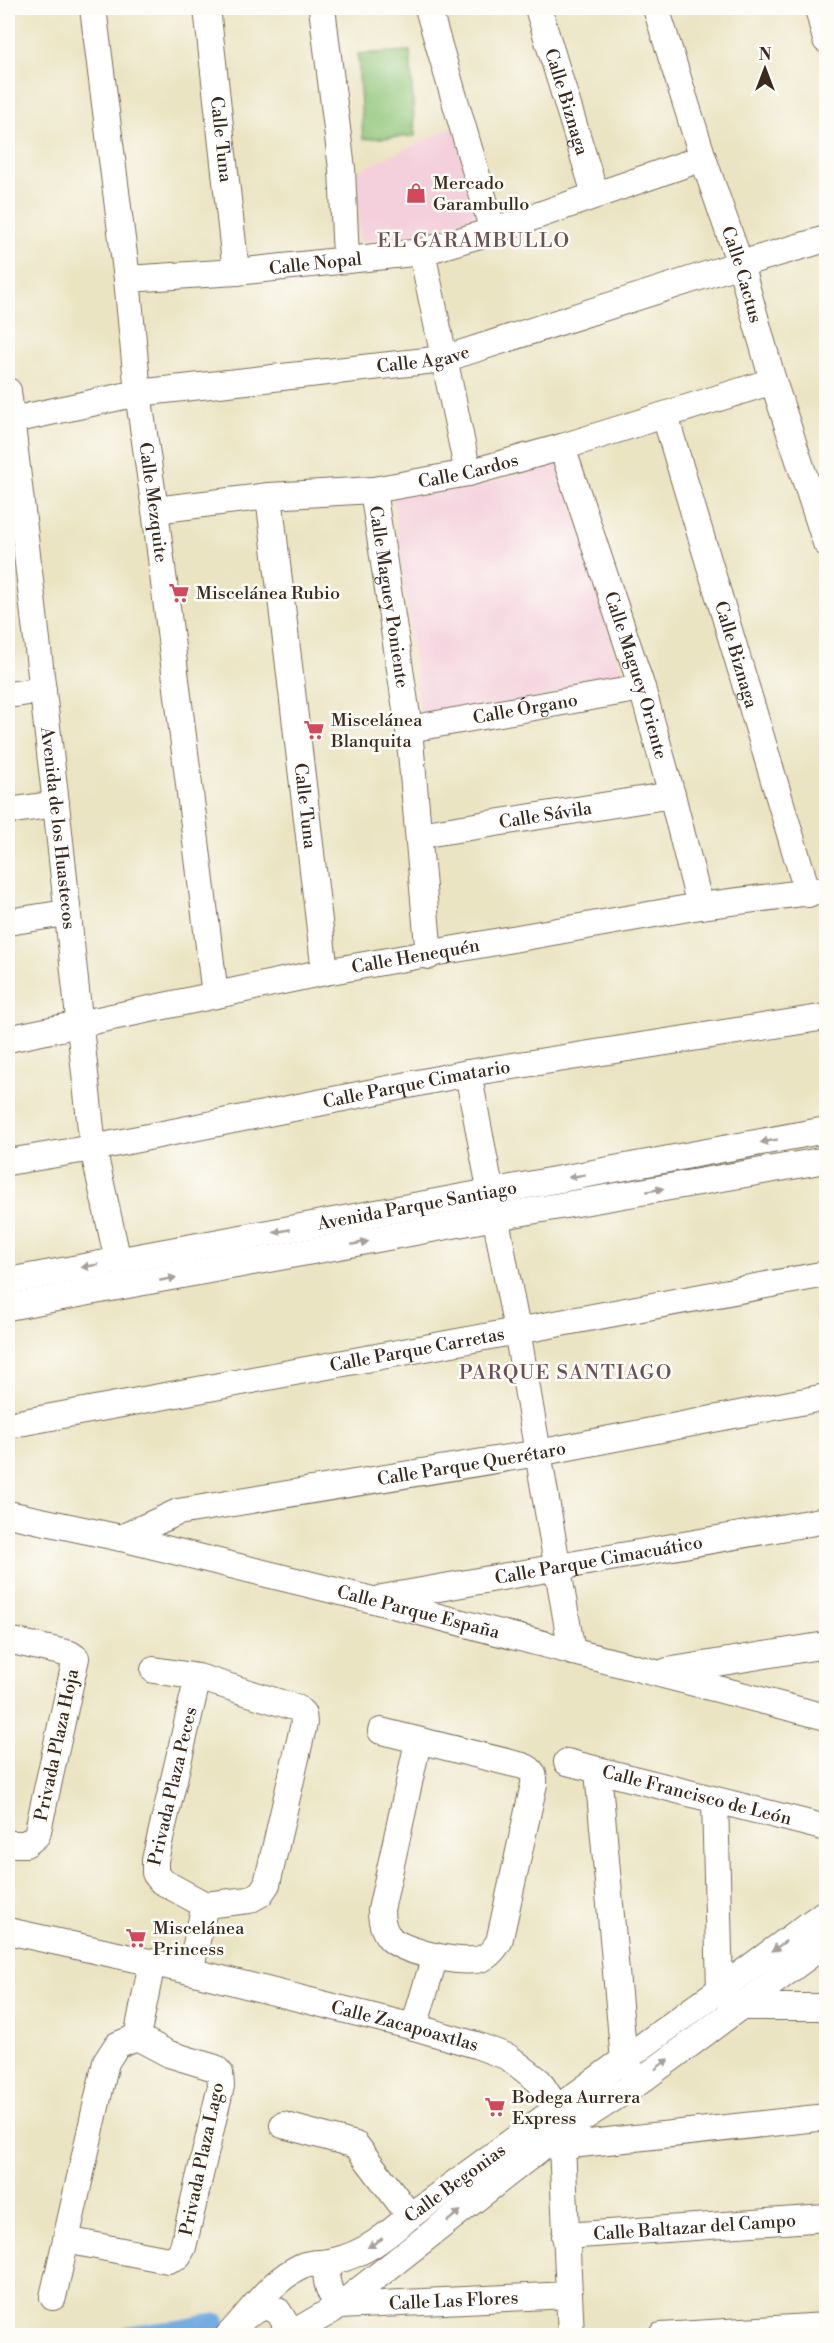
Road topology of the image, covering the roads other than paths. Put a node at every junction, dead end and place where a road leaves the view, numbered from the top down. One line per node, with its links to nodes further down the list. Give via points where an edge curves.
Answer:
1 (93, 8): 17 (street, Calle Mezquite)
2 (207, 8): 16 (street, Calle Tuna)
3 (321, 8): 14 (street, via 342,169)
4 (428, 8): 11 (street)
5 (538, 8): 10 (street, Calle Biznaga)
6 (656, 8): 9 (street, Calle Cactus)
7 (818, 8): 8 (street)
8 (826, 40)
9 (703, 158): 10 (street, Calle Nopal); 15 (street, Calle Cactus)
10 (595, 194): 11 (street, Calle Nopal)
11 (493, 231): 13 (street, Calle Nopal)
12 (826, 239): 15 (street, Calle Agave)
13 (422, 252): 14 (street, Calle Nopal); 18 (street)
14 (346, 259): 16 (street, Calle Nopal)
15 (740, 264): 18 (street, Calle Agave); 19 (street, Calle Cactus)
16 (236, 272): 17 (street, Calle Nopal)
17 (127, 279): 21 (street, Calle Mezquite)
18 (444, 359): 21 (street, Calle Agave); 25 (street)
19 (773, 381): 22 (street, Calle Cardos); 29 (street, Calle Cactus)
20 (8, 392): 23 (street, Avenida de los Huastecos)
21 (138, 393): 23 (street, Calle Agave); 28 (street, Calle Mezquite)
22 (665, 416): 24 (street, Calle Cardos); 39 (street, Calle Biznaga)
23 (10, 421): 30 (street, Avenida de los Huastecos)
24 (562, 447): 25 (street, Calle Cardos); 31 (street, Calle Maguey Oriente)
25 (468, 473): 26 (street, Calle Cardos)
26 (373, 490): 27 (street, Calle Cardos); 34 (street, Calle Maguey Poniente)
27 (269, 496): 28 (street, Calle Cardos); 44 (street, Calle Tuna)
28 (155, 510): 45 (street, Calle Mezquite)
29 (826, 543)
30 (19, 577): 32 (street, Avenida de los Huastecos)
31 (642, 688): 34 (street, Calle Órgano); 35 (street, Calle Maguey Oriente)
32 (43, 690): 33 (street); 36 (street, Avenida de los Huastecos)
33 (8, 695)
34 (409, 729): 38 (street, Calle Maguey Poniente)
35 (672, 795): 38 (street, Calle Sávila); 40 (street, Calle Maguey Oriente)
36 (56, 804): 37 (street); 41 (street, Avenida de los Huastecos)
37 (8, 811)
38 (419, 835): 43 (street, Calle Maguey Poniente)
39 (817, 892): 40 (street, Calle Henequén)
40 (700, 906): 43 (street, Calle Henequén)
41 (66, 913): 42 (street); 47 (street, Avenida de los Huastecos)
42 (8, 922)
43 (429, 956): 44 (street, Calle Henequén)
44 (325, 972): 45 (street, Calle Henequén)
45 (216, 995): 47 (street, Calle Henequén)
46 (826, 1017): 49 (street, Calle Parque Cimatario)
47 (80, 1025): 48 (street, Calle Henequén); 51 (street, Avenida de los Huastecos)
48 (8, 1039)
49 (468, 1073): 51 (street, Calle Parque Cimatario); 54 (street)
50 (826, 1130): 54 (street, Avenida Parque Santiago, one-way to 54)
51 (93, 1148): 53 (street, Calle Parque Cimatario); 56 (street, Avenida de los Huastecos)
52 (826, 1160): 55 (street, Avenida Parque Santiago, one-way to 52)
53 (8, 1162)
54 (492, 1192): 55 (street); 56 (street, Avenida Parque Santiago, one-way to 56)
55 (496, 1217): 59 (street, Avenida Parque Santiago, one-way to 55); 60 (street)
56 (118, 1261): 58 (street, Avenida Parque Santiago, one-way to 58)
57 (826, 1274): 60 (street, Calle Parque Carretas)
58 (8, 1281)
59 (8, 1307)
60 (517, 1330): 62 (street, Calle Parque Carretas); 63 (street)
61 (826, 1397): 63 (street, Calle Parque Querétaro)
62 (8, 1425)
63 (538, 1453): 66 (street, Calle Parque Querétaro, via 178,1512); 67 (street)
64 (8, 1514): 66 (street, Calle Parque España)
65 (826, 1520): 67 (street, Calle Parque Cimacuático)
66 (121, 1538): 68 (street, Calle Parque España)
67 (559, 1569): 68 (street, Calle Parque Cimacuático); 71 (street)
68 (373, 1600): 71 (street, Calle Parque España)
69 (8, 1640): 82 (street, Privada Plaza Hoja, via 76,1658 37,1835 26,1844)
70 (826, 1645): 73 (street)
71 (572, 1652): 73 (street, Calle Parque España)
72 (154, 1670): 74 (street)
73 (658, 1673): 75 (street, Calle Parque España)
74 (198, 1677): 83 (street, Privada Plaza Peces, via 155,1873 161,1881); 83 (street, via 297,1708 304,1718 267,1884 261,1894 249,1900)
75 (826, 1717)
76 (381, 1731): 77 (street)
77 (418, 1742): 87 (street, via 381,1919 392,1940); 87 (street, via 523,1766 529,1768 534,1778 499,1942 482,1958)
78 (567, 1762): 79 (street, Calle Francisco de León)
79 (598, 1771): 80 (street, Calle Francisco de León); 95 (street)
80 (715, 1801): 81 (street, Calle Francisco de León); 90 (street)
81 (826, 1828)
82 (8, 1845)
83 (205, 1905): 89 (street)
84 (826, 1912): 90 (street, Calle Begonias, one-way to 90)
85 (8, 1931): 88 (street, Calle Zacapoaxtlas)
86 (826, 1942): 91 (street, Calle Begonias)
87 (435, 1956): 93 (street)
88 (152, 1963): 89 (street, Calle Zacapoaxtlas); 94 (street)
89 (190, 1971): 93 (street, Calle Zacapoaxtlas)
90 (720, 1990): 91 (street); 95 (street, Calle Begonias)
91 (739, 2007): 92 (street); 96 (street, Calle Begonias, one-way to 91)
92 (826, 2007)
93 (414, 2027): 99 (street, Calle Zacapoaxtlas, via 508,2057 539,2081)
94 (137, 2037): 103 (street, via 117,2045 106,2062); 103 (street, Privada Plaza Lago, via 169,2054 209,2064 221,2079 183,2247 178,2256 168,2260)
95 (624, 2061): 96 (street); 99 (street, Calle Begonias)
96 (639, 2082): 99 (street, Calle Begonias)
97 (826, 2117): 99 (street)
98 (283, 2125): 100 (street, via 356,2145)
99 (560, 2129): 100 (street, Calle Begonias); 102 (street); 107 (street, Calle Begonias, one-way to 99)
100 (410, 2216): 104 (street, Calle Begonias, one-way to 104, via 376,2245)
101 (826, 2218): 102 (street, Calle Baltazar del Campo)
102 (565, 2236): 105 (street)
103 (66, 2240): 106 (street)
104 (335, 2261): 107 (street, via 326,2272 327,2286); 108 (street, Calle Begonias, via 305,2265 287,2275 270,2287)
105 (569, 2295): 107 (street, Calle Las Flores); 112 (street)
106 (53, 2297)
107 (339, 2306): 111 (street, Calle Begonias)
108 (251, 2313): 110 (street, Calle Begonias); 111 (street, via 264,2306 278,2311 286,2324)
109 (826, 2326): 113 (street)
110 (228, 2336)
111 (285, 2336)
112 (571, 2336)
113 (661, 2336)

